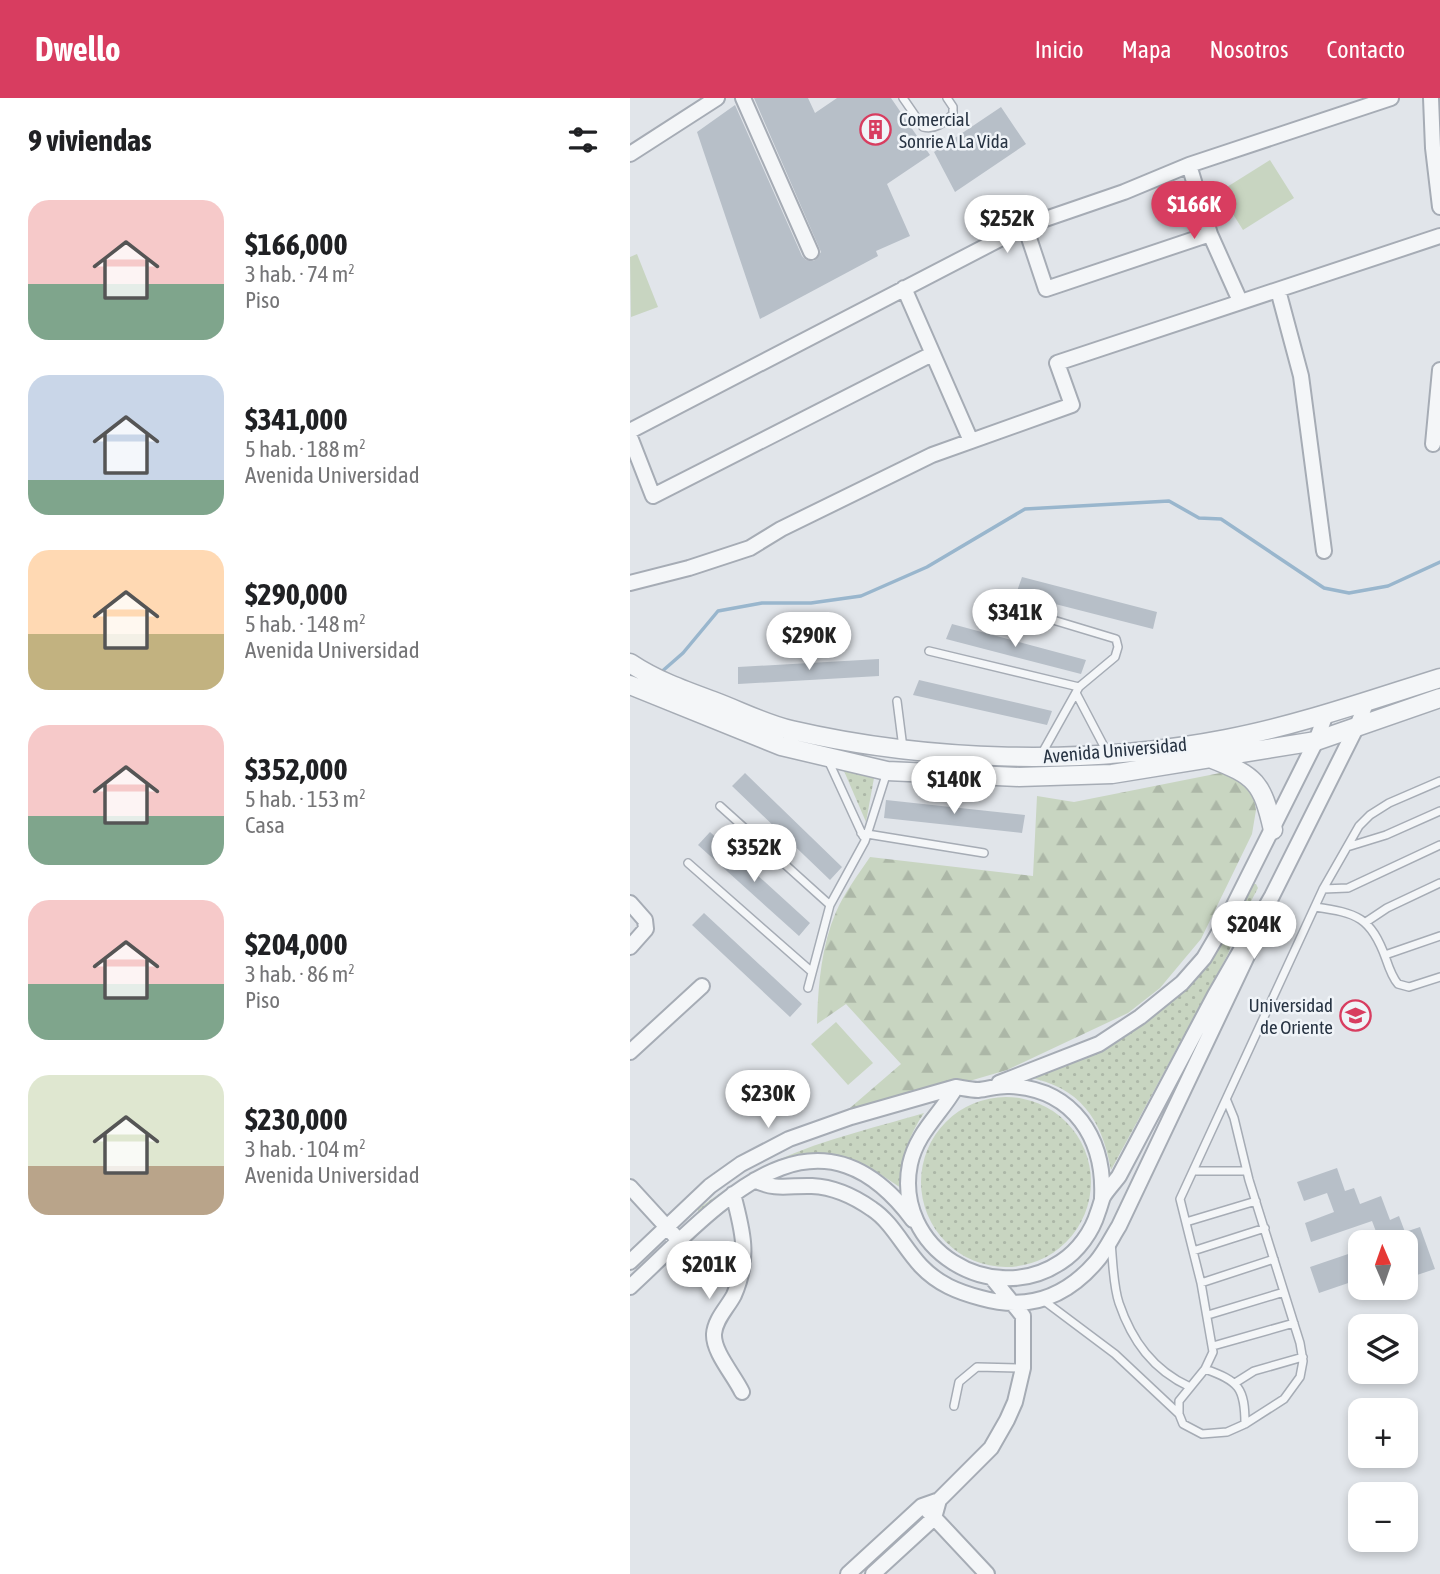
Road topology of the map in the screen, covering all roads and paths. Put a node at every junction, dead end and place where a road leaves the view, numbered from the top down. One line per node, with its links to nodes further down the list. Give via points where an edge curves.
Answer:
1 (717, 98): 7 (street)
2 (743, 98): 13 (street)
3 (903, 98): 4 (lane, via 923,127 931,128 953,114)
4 (947, 98)
5 (1391, 98): 8 (street)
6 (1431, 98): 9 (street)
7 (630, 154)
8 (1189, 165): 10 (street); 11 (street)
9 (1440, 207)
10 (1024, 226): 11 (street, via 1046,289); 14 (street)
11 (1210, 234): 16 (street)
12 (1440, 236): 15 (street)
13 (811, 252)
14 (904, 288): 17 (street); 20 (street)
15 (1278, 290): 16 (street); 24 (street, via 1301,376)
16 (1240, 301): 22 (street, via 1057,363 1072,405)
17 (932, 354): 21 (street, via 653,496); 22 (street)
18 (1440, 370): 19 (street)
19 (1437, 409): 23 (street)
20 (630, 431)
21 (630, 437)
22 (971, 441): 25 (street, via 932,455 781,528 750,548)
23 (1433, 444)
24 (1324, 551)
25 (630, 583)
26 (1010, 607): 31 (lane, via 1116,639 1115,657)
27 (929, 651): 31 (lane)
28 (630, 663): 38 (street, Avenida Universidad, via 654,679 788,729)
29 (1440, 678): 34 (street, Avenida Universidad)
30 (630, 685): 40 (street, Avenida Universidad, via 781,746)
31 (1077, 690): 39 (lane); 41 (lane)
32 (1440, 698): 36 (street, Avenida Universidad)
33 (897, 701): 38 (lane)
34 (1367, 701): 35 (street, Avenida Universidad); 36 (street)
35 (1326, 714): 37 (street); 39 (street, Avenida Universidad, via 1227,739)
36 (1357, 726): 37 (street, Avenida Universidad); 55 (street)
37 (1317, 741): 42 (street, Avenida Universidad); 47 (street)
38 (903, 749): 41 (street, Avenida Universidad)
39 (1108, 754): 41 (street, Avenida Universidad)
40 (826, 757): 43 (street, Avenida Universidad); 48 (lane)
41 (1040, 757)
42 (1210, 758): 43 (street, Avenida Universidad, via 1112,774); 47 (street, via 1240,770 1259,785)
43 (887, 771): 48 (lane)
44 (1440, 781): 50 (lane, via 1370,815)
45 (720, 806): 57 (lane)
46 (1440, 810): 50 (lane)
47 (1273, 830): 69 (street, via 1204,958 1182,983 1099,1044)
48 (865, 836): 51 (lane); 57 (lane)
49 (1440, 845): 54 (lane, via 1348,888)
50 (1347, 847): 54 (lane)
51 (984, 853)
52 (688, 863): 63 (lane)
53 (1440, 883): 59 (lane)
54 (1323, 890): 58 (lane)
55 (1272, 895): 77 (street); 79 (street, via 1252,951)
56 (630, 903): 61 (street, via 646,929)
57 (830, 905): 63 (lane)
58 (1315, 907): 59 (lane, via 1355,915); 70 (lane)
59 (1366, 922): 62 (lane)
60 (1440, 936): 62 (lane)
61 (630, 947)
62 (1385, 955): 64 (lane, via 1395,982 1402,986)
63 (812, 972): 66 (lane)
64 (1440, 977)
65 (702, 986): 67 (street)
66 (808, 988)
67 (630, 1052)
68 (956, 1087): 69 (street); 81 (street, via 789,1139 710,1186); 82 (street, via 917,1143 910,1164 911,1199)
69 (990, 1087): 77 (street, via 1026,1087 1074,1113 1101,1160)
70 (1227, 1101): 71 (lane); 72 (lane)
71 (1194, 1171): 72 (lane); 78 (lane, via 1181,1199)
72 (1246, 1171): 76 (lane)
73 (755, 1180): 75 (street); 82 (street, via 802,1161 831,1160 886,1188); 93 (street, via 777,1188 815,1186 846,1195 874,1210 940,1283 958,1292)
74 (630, 1187): 81 (street)
75 (733, 1194): 84 (street); 102 (street, via 745,1263 714,1334 719,1353)
76 (1256, 1201): 78 (lane); 80 (lane)
77 (1101, 1205): 79 (street); 88 (street, via 1084,1240 1061,1262 1032,1275)
78 (1186, 1222): 85 (lane)
79 (1119, 1226): 83 (street)
80 (1265, 1228): 85 (lane); 86 (lane)
81 (667, 1229): 84 (street); 87 (street)
82 (921, 1231): 88 (street, via 942,1255 969,1272)
83 (1111, 1240): 92 (street, via 1097,1262 1068,1288); 101 (lane, via 1118,1301 1141,1351 1171,1378)
84 (680, 1242): 90 (street)
85 (1194, 1251): 89 (lane)
86 (1274, 1259): 89 (lane); 91 (lane)
87 (630, 1262)
88 (993, 1279): 93 (street)
89 (1202, 1283): 94 (lane)
90 (630, 1287)
91 (1284, 1292): 94 (lane); 95 (lane)
92 (1043, 1300): 93 (street); 104 (lane, via 1115,1354)
93 (1015, 1305): 98 (street, via 1023,1316)
94 (1208, 1315): 96 (lane)
95 (1294, 1323): 96 (lane); 97 (lane)
96 (1213, 1346): 99 (lane)
97 (1303, 1357): 100 (lane, via 1254,1371); 105 (lane, via 1300,1377 1290,1394)
98 (1023, 1368): 103 (lane, via 977,1367 959,1382); 106 (street, via 1015,1402 991,1448)
99 (1205, 1369): 100 (lane); 101 (lane)
100 (1235, 1383): 105 (lane, via 1244,1399)
101 (1190, 1387): 104 (lane, via 1179,1401)
102 (742, 1392)
103 (954, 1406)
104 (1179, 1414): 105 (lane, via 1183,1424 1202,1434 1227,1432)
105 (1245, 1424)
106 (939, 1500): 107 (street); 108 (street)
107 (922, 1506): 108 (street); 109 (street)
108 (934, 1518): 110 (street); 111 (street)
109 (848, 1574)
110 (873, 1574)
111 (987, 1574)

